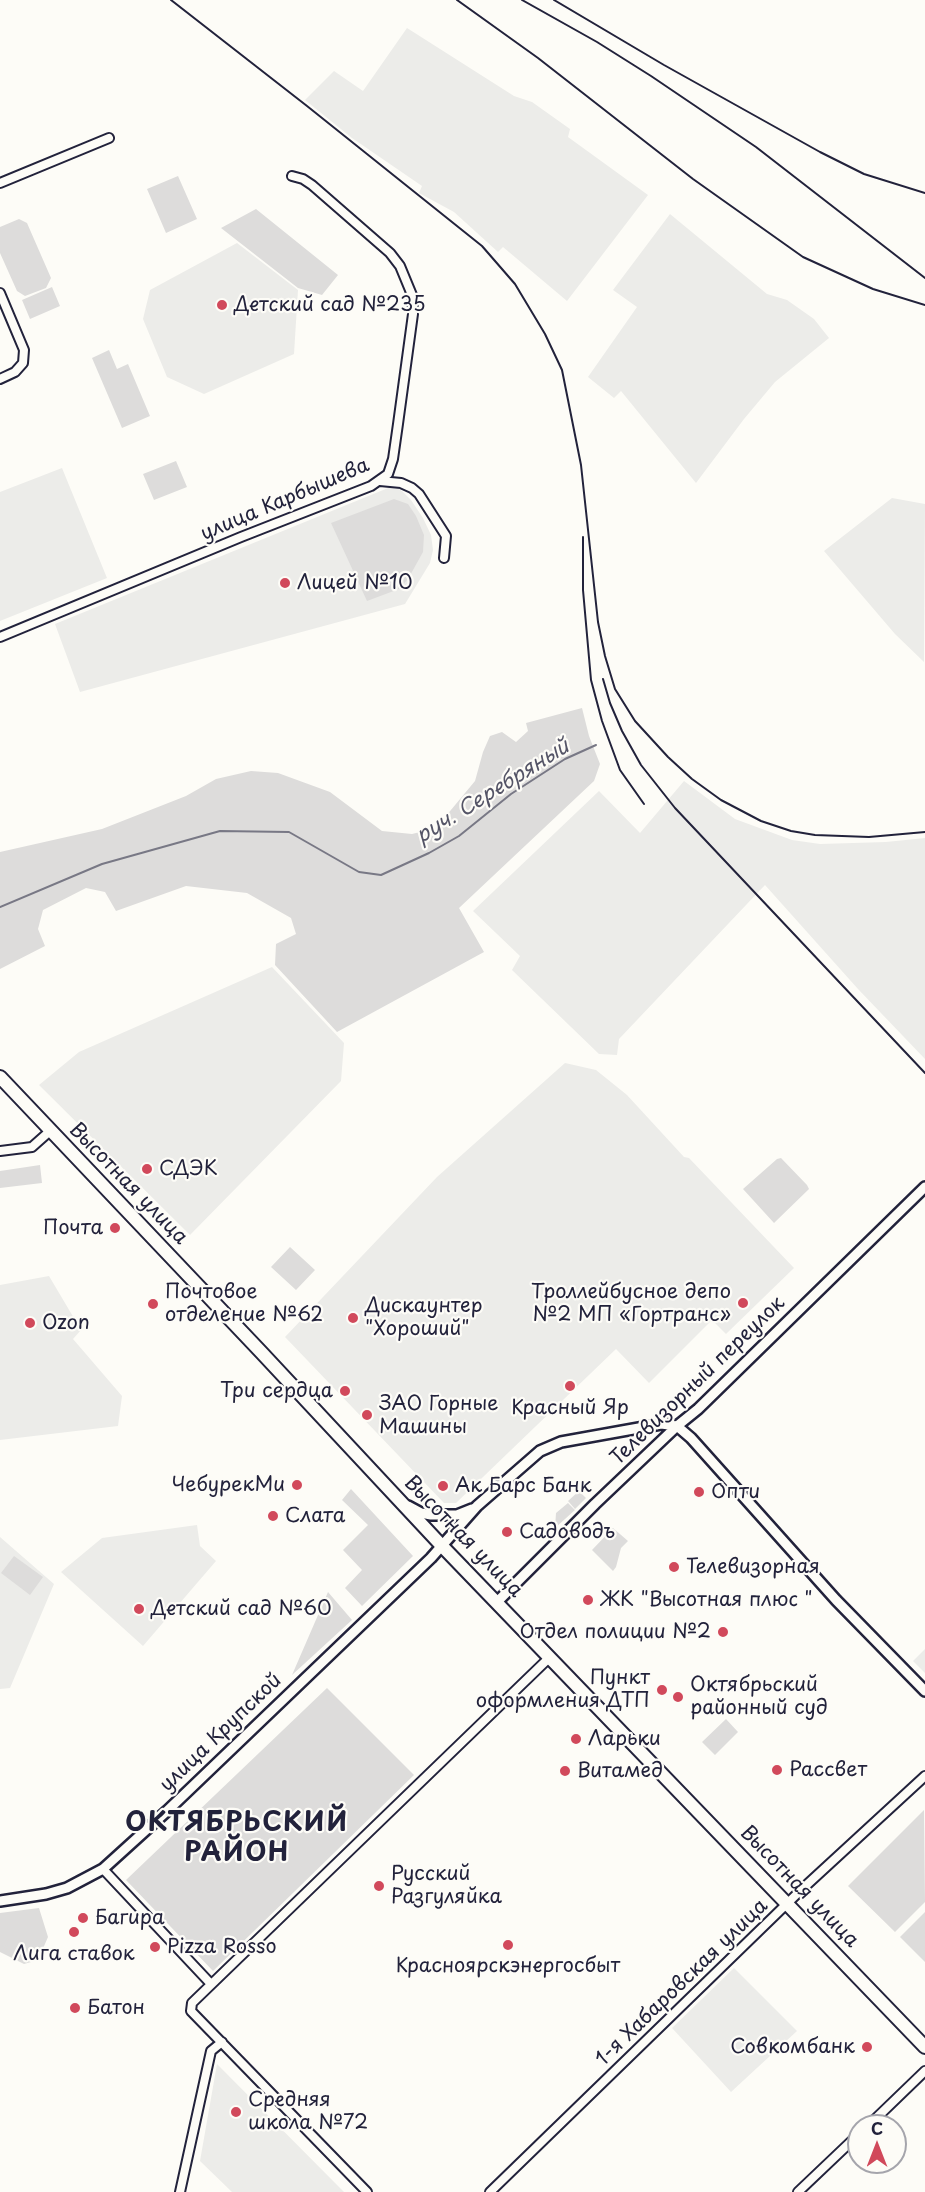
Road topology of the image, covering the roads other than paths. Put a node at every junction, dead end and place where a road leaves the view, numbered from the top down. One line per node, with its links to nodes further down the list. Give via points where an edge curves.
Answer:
1 (109, 138): 3 (street)
2 (292, 176): 6 (street, улица Карбышева, via 312,185 390,253 412,295 413,314 393,459 388,474)
3 (0, 183)
4 (0, 293): 5 (street, via 24,350 23,363)
5 (0, 379)
6 (380, 480): 7 (street, via 401,483 419,494 446,536); 8 (street, улица Карбышева)
7 (444, 558)
8 (0, 637)
9 (0, 1077): 10 (main road, Высотная улица)
10 (50, 1131): 11 (street, via 32,1147); 14 (main road, Высотная улица)
11 (0, 1151)
12 (925, 1186): 13 (street, Телевизорный переулок)
13 (677, 1426): 15 (street, улица Крупской, via 661,1424 561,1442 540,1451); 17 (street, Телевизорный переулок); 19 (street)
14 (402, 1502): 15 (street, via 431,1515 457,1515); 16 (main road, Высотная улица)
15 (477, 1506): 16 (street, улица Крупской)
16 (442, 1546): 17 (main road, Высотная улица); 21 (street, улица Крупской)
17 (497, 1602): 18 (main road, Высотная улица)
18 (550, 1657): 23 (main road, Высотная улица); 24 (street)
19 (925, 1691)
20 (925, 1776): 23 (street, 1-я Хабаровская улица)
21 (103, 1869): 22 (street, улица Крупской, via 67,1888); 24 (street)
22 (0, 1901)
23 (788, 1904): 26 (main road, Высотная улица); 32 (street, 1-я Хабаровская улица)
24 (211, 1984): 25 (street, via 192,2003 191,2011)
25 (222, 2042): 30 (street, via 211,2051); 31 (street)
26 (925, 2047)
27 (925, 2071): 28 (street)
28 (880, 2114)
29 (847, 2145): 33 (street)
30 (180, 2192)
31 (367, 2192)
32 (490, 2192)
33 (798, 2192)

